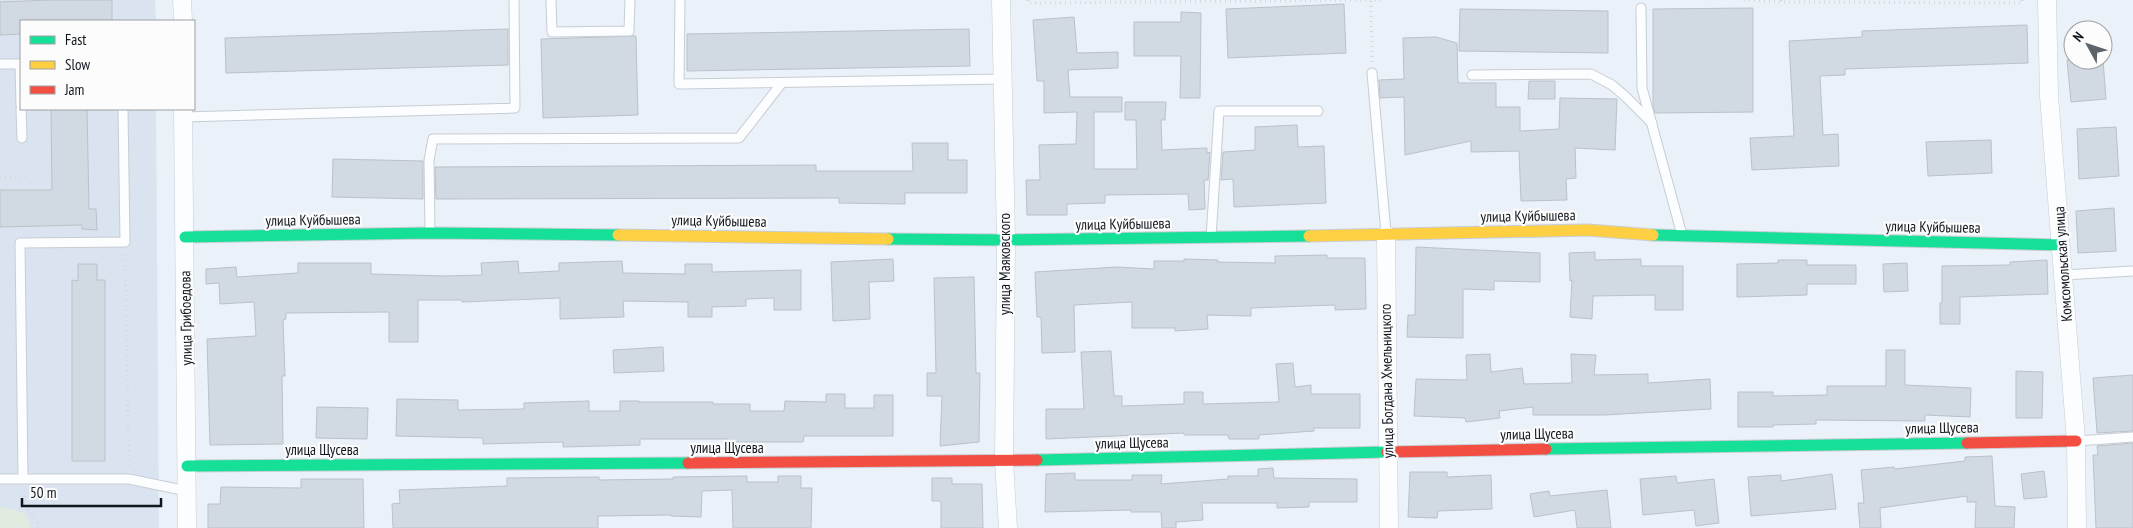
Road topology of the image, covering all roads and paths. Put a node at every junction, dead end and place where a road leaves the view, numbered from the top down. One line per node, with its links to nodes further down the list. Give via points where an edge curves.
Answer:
1 (182, 0): 15 (street)
2 (514, 0): 25 (lane, via 515,108)
3 (551, 0): 4 (lane, via 552,32 629,31)
4 (630, 0)
5 (680, 0): 21 (lane, via 680,84)
6 (1001, 0): 20 (street, улица Маяковского)
7 (1028, 0): 8 (path, via 1028,3)
8 (1371, 0): 9 (path); 18 (path)
9 (1380, 0)
10 (1744, 0): 13 (path)
11 (2022, 0): 13 (path, via 2022,3)
12 (2047, 0): 37 (street, Комсомольская улица, via 2049,96)
13 (1781, 1)
14 (1641, 8): 26 (lane, via 1642,88)
15 (182, 20)
16 (0, 64): 17 (lane)
17 (20, 64)
18 (1372, 74): 31 (lane)
19 (1472, 75): 26 (lane, via 1591,74 1612,85)
20 (1004, 79): 21 (lane); 35 (street, улица Маяковского)
21 (781, 84): 30 (lane, via 739,138 433,139 429,160)
22 (21, 110): 27 (lane)
23 (123, 110): 36 (lane)
24 (1318, 111): 34 (lane, via 1218,111)
25 (183, 113): 32 (street, улица Грибоедова)
26 (1654, 125): 33 (lane)
27 (22, 138)
28 (0, 177): 29 (path)
29 (26, 177)
30 (430, 233): 32 (street, улица Куйбышева); 35 (street, улица Куйбышева)
31 (1386, 235): 33 (street, улица Куйбышева, via 1588,230); 34 (street, улица Куйбышева); 42 (street, улица Богдана Хмельницкого)
32 (185, 237): 44 (street, улица Грибоедова)
33 (1683, 237): 37 (street, улица Куйбышева)
34 (1211, 238): 35 (street, улица Куйбышева)
35 (1006, 240): 43 (street, улица Маяковского)
36 (125, 242): 45 (lane, via 20,243); 47 (path)
37 (2062, 245): 39 (street, Комсомольская улица)
38 (2133, 271): 39 (lane)
39 (2064, 275): 41 (street, Комсомольская улица)
40 (2133, 437): 41 (lane)
41 (2076, 441): 42 (street, улица Щусева); 53 (street, Комсомольская улица)
42 (1388, 452): 43 (street, улица Щусева); 52 (street, улица Богдана Хмельницкого)
43 (1004, 461): 44 (street, улица Щусева); 51 (street, улица Маяковского)
44 (188, 466): 48 (street, улица Грибоедова)
45 (23, 478): 46 (lane); 47 (lane); 49 (path, via 25,506 38,523)
46 (0, 479)
47 (130, 479): 48 (lane)
48 (187, 491): 50 (street, улица Грибоедова)
49 (38, 528)
50 (187, 528)
51 (1008, 528)
52 (1389, 528)
53 (2077, 528)

